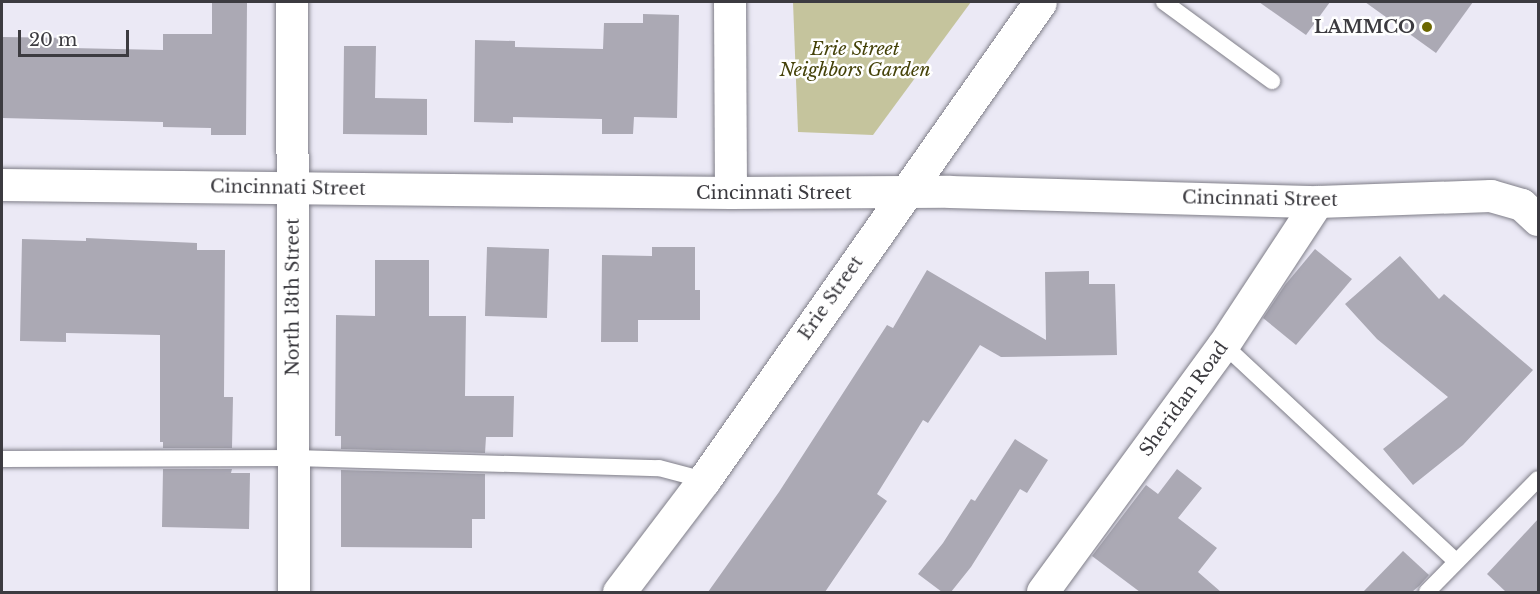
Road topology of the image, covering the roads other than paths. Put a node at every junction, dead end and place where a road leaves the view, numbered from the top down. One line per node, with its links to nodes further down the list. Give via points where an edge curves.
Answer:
1 (292, 2): 7 (street, North 13th Street)
2 (730, 2): 9 (street)
3 (1040, 2): 8 (street, Erie Street)
4 (1164, 2): 5 (lane)
5 (1272, 81)
6 (2, 185): 7 (street, Cincinnati Street)
7 (292, 188): 9 (street, Cincinnati Street); 13 (street, North 13th Street)
8 (905, 192): 9 (street, Cincinnati Street); 10 (street, Cincinnati Street); 16 (street, Erie Street)
9 (731, 194)
10 (1318, 202): 11 (street, Cincinnati Street, via 1491,196 1522,205); 12 (street, Sheridan Road)
11 (1539, 220)
12 (1224, 345): 17 (lane); 20 (street, Sheridan Road)
13 (294, 458): 14 (lane); 16 (lane, via 659,468); 18 (street, North 13th Street)
14 (2, 459)
15 (1539, 479): 17 (lane)
16 (704, 480): 19 (street, Erie Street)
17 (1456, 561): 21 (lane)
18 (294, 592)
19 (620, 592)
20 (1043, 592)
21 (1427, 592)

